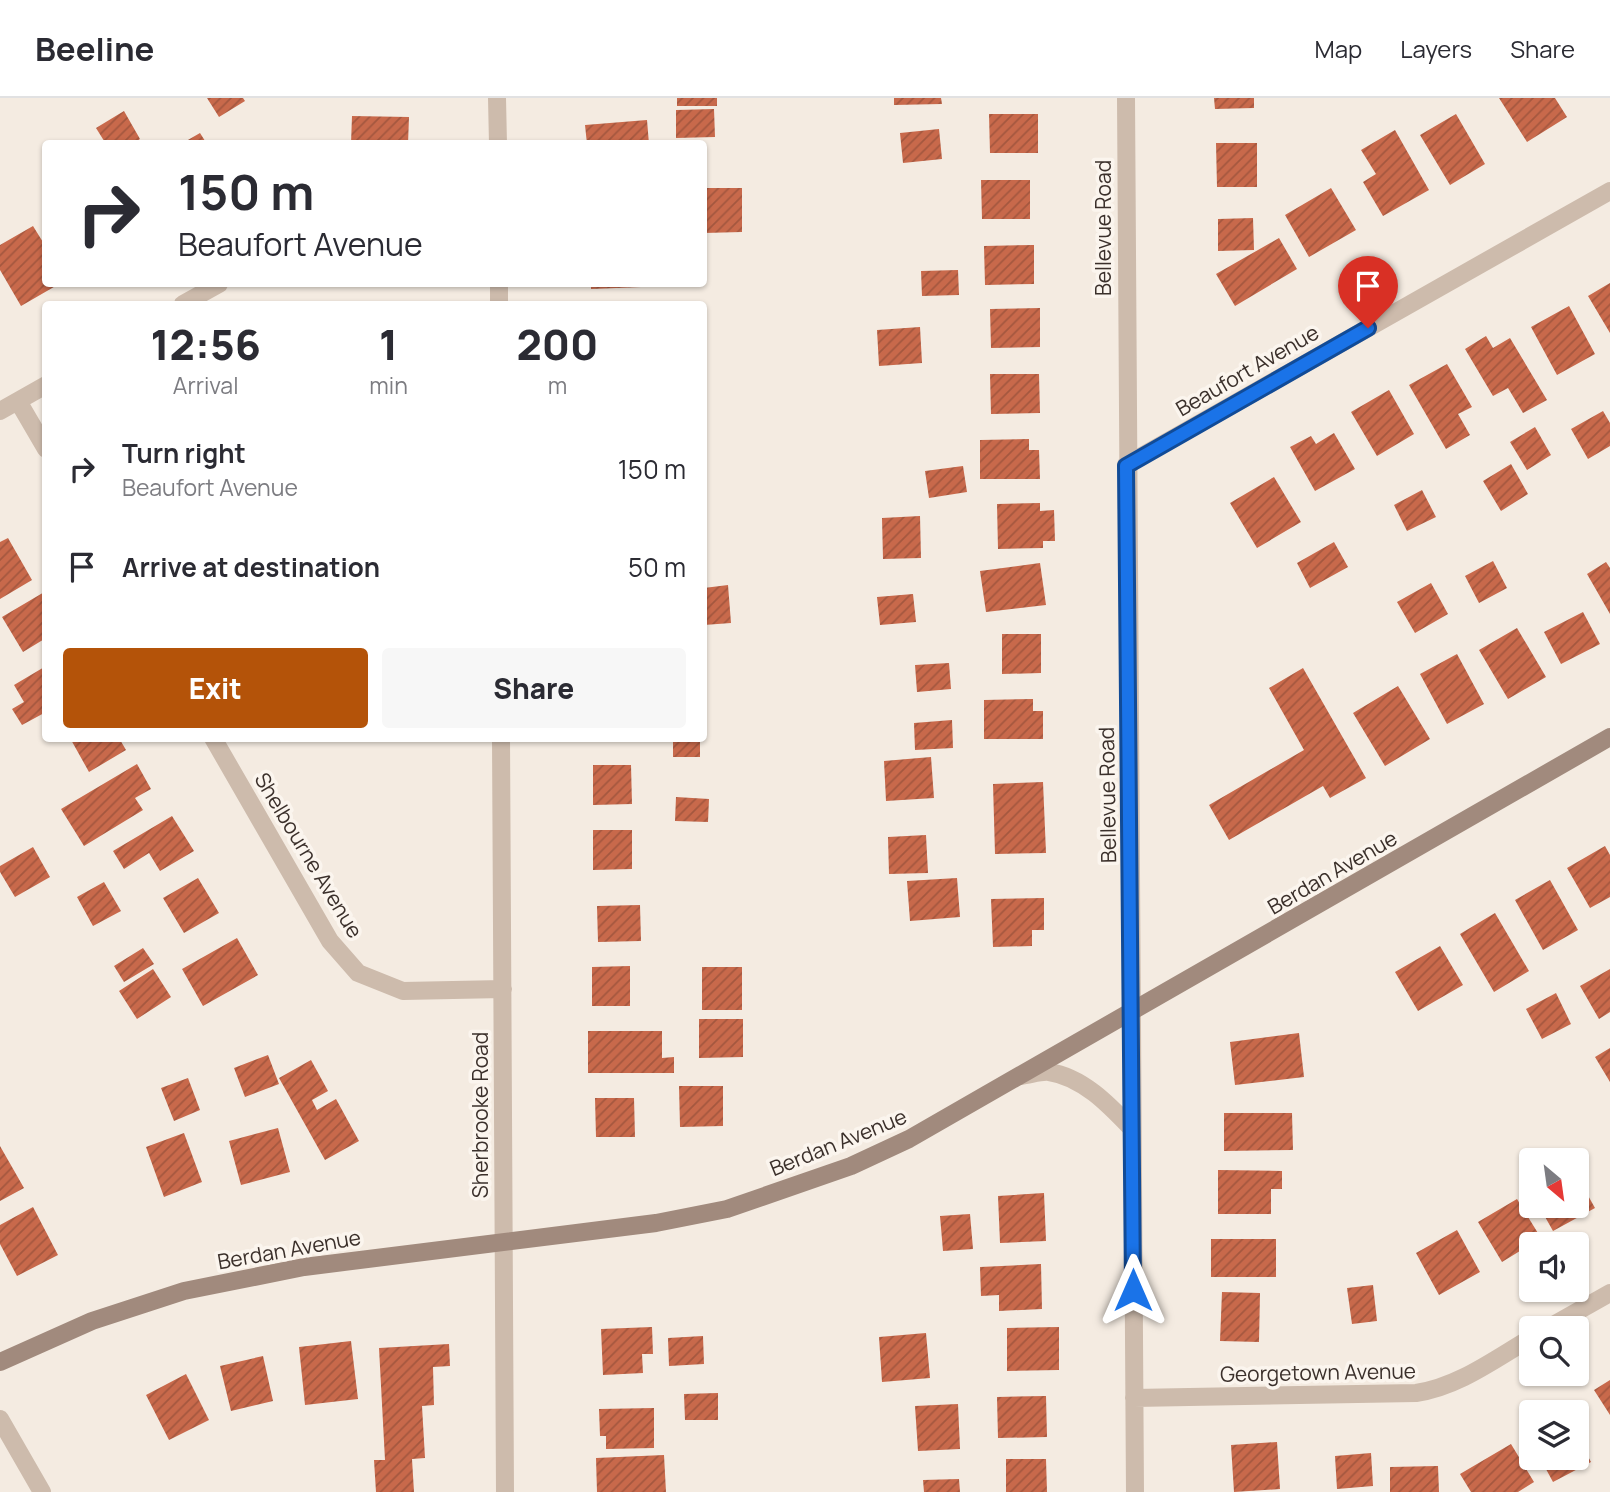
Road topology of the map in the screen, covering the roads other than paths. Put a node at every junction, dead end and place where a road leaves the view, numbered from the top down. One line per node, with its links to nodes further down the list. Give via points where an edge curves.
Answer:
1 (497, 98): 3 (street)
2 (1126, 98): 11 (street, Bellevue Road)
3 (498, 140)
4 (1610, 191): 11 (street, Beaufort Avenue)
5 (214, 287): 6 (street)
6 (188, 301)
7 (42, 387): 8 (street)
8 (18, 401): 9 (street); 10 (street)
9 (0, 411)
10 (42, 442)
11 (1126, 466): 16 (street, Bellevue Road)
12 (1610, 737): 16 (street, Berdan Avenue)
13 (215, 742): 15 (street, Shelbourne Avenue, via 330,941 358,973 403,991)
14 (501, 742): 15 (street, Sherbrooke Road)
15 (503, 989): 19 (street, Sherbrooke Road)
16 (1133, 1013): 17 (street, Berdan Avenue); 18 (street, Bellevue Road)
17 (1021, 1076): 18 (street, via 1048,1072 1068,1079 1111,1107); 19 (street, Berdan Avenue, via 851,1166 727,1209 656,1223)
18 (1132, 1129): 24 (street, Bellevue Road)
19 (503, 1241): 23 (street, Berdan Avenue, via 304,1267 184,1291 92,1321); 27 (street, Sherbrooke Road)
20 (1610, 1293): 21 (street)
21 (1569, 1316)
22 (1519, 1345): 24 (street, Georgetown Avenue, via 1437,1390 1416,1393)
23 (0, 1362)
24 (1134, 1398): 28 (street, Bellevue Road)
25 (0, 1419): 26 (street)
26 (42, 1492)
27 (505, 1492)
28 (1135, 1492)

